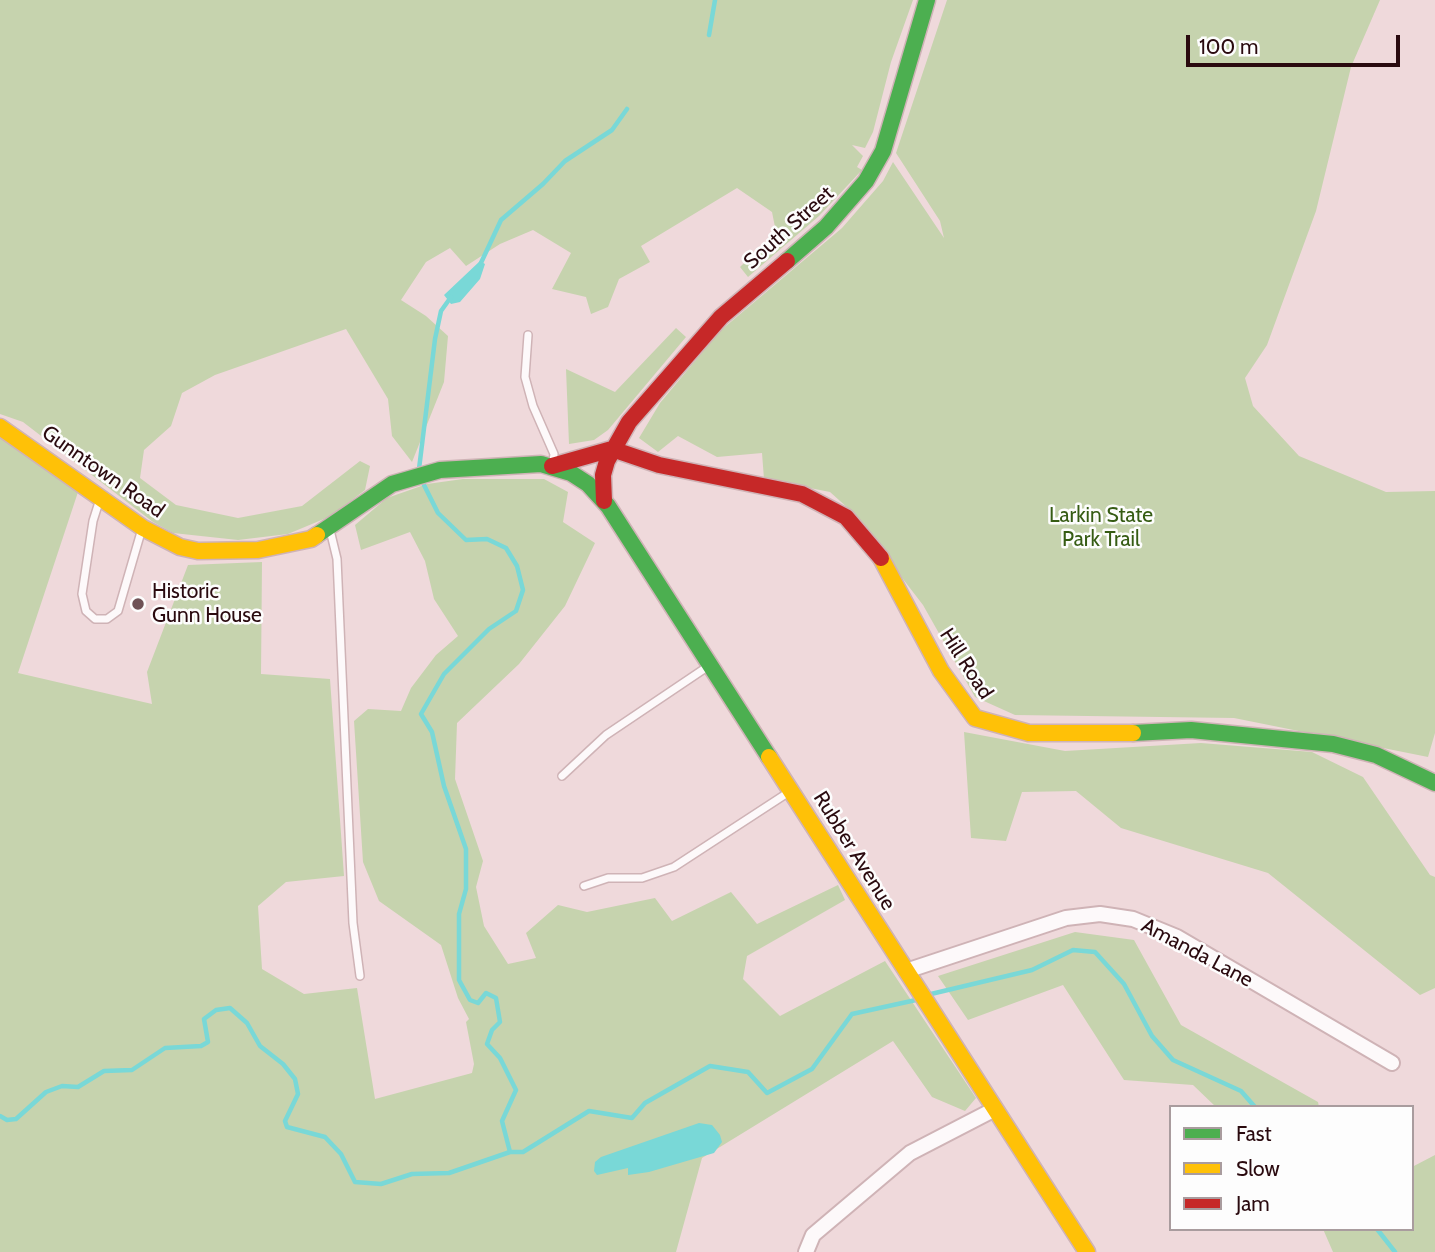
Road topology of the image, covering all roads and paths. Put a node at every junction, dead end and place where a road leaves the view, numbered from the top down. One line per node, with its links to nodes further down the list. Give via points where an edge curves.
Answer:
1 (927, 0): 4 (street, South Street, via 883,151 866,181 833,220 721,317)
2 (528, 335): 5 (lane, via 525,377 554,454)
3 (0, 427): 7 (street, Gunntown Road)
4 (611, 449): 5 (street); 8 (street, South Street, via 603,475); 13 (street, Hill Road, via 669,468 802,494 846,517 883,560 941,671 975,718 1029,733 1191,730 1333,744 1376,755)
5 (552, 466): 6 (street, Gunntown Road); 10 (street, Gunntown Road, via 501,464 421,474 384,488)
6 (580, 478): 8 (street, Rubber Avenue)
7 (101, 498): 9 (street, Gunntown Road); 9 (lane, via 82,594 86,611 95,619 118,611)
8 (604, 500): 11 (street, Rubber Avenue)
9 (142, 528): 10 (street, Gunntown Road, via 180,548 218,552 291,545)
10 (330, 529): 17 (lane, via 337,559)
11 (711, 664): 12 (lane, via 607,735); 14 (street, Rubber Avenue)
12 (562, 776)
13 (1435, 783)
14 (791, 791): 15 (lane, via 674,867 642,878 608,878); 16 (street, Rubber Avenue)
15 (584, 886)
16 (906, 971): 18 (street, Amanda Lane, via 1066,918 1100,914 1133,919 1177,937); 19 (street, Rubber Avenue)
17 (360, 976)
18 (1392, 1063)
19 (995, 1109): 20 (street, via 910,1153 813,1235); 21 (street, Rubber Avenue)
20 (806, 1252)
21 (1087, 1252)

